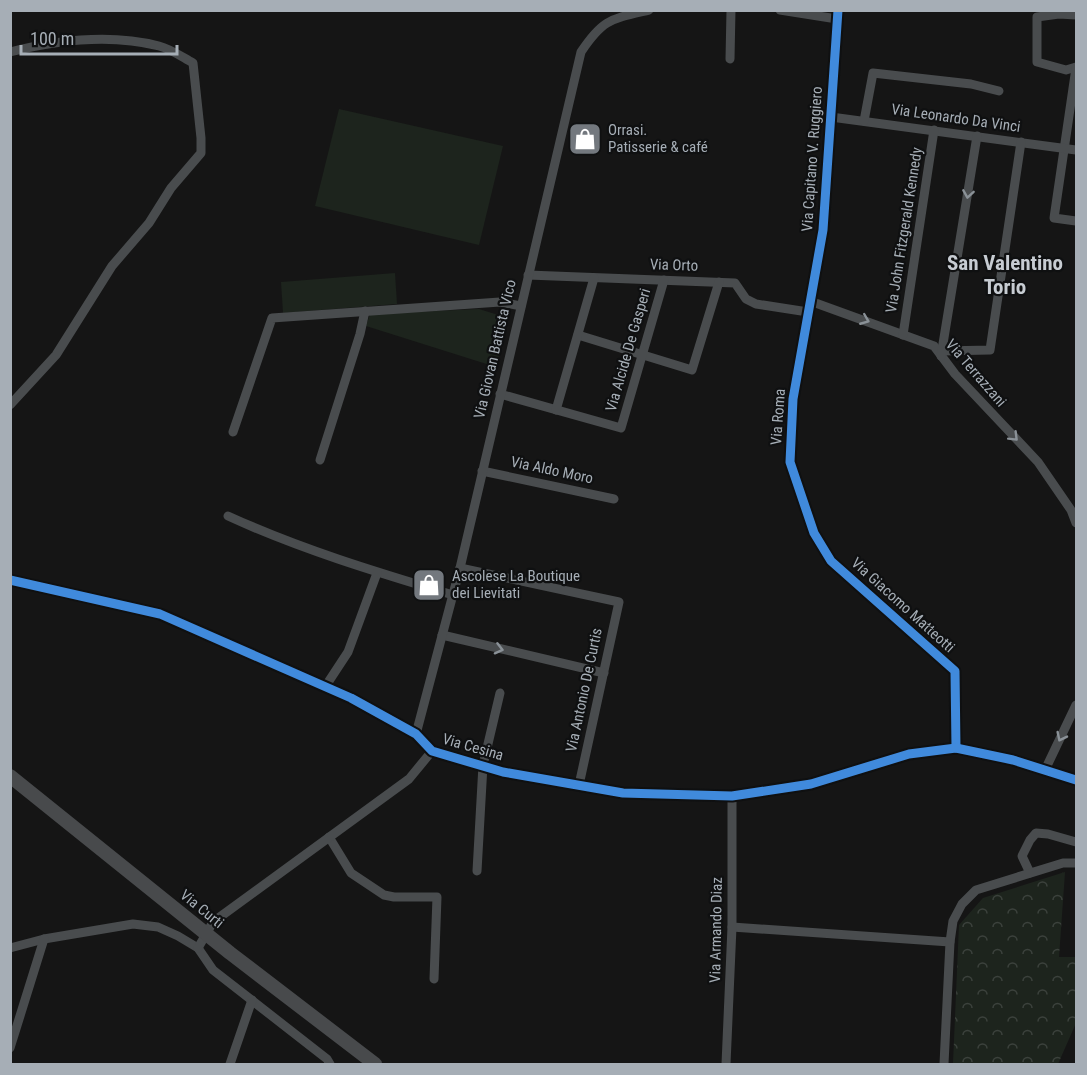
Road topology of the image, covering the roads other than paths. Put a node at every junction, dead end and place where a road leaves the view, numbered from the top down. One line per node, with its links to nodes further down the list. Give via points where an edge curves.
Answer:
1 (649, 10): 18 (street, Via Giovan Battista Vico, via 605,23 581,52)
2 (731, 10): 7 (street)
3 (780, 10): 4 (street)
4 (837, 15): 10 (street, Via Capitano V. Ruggiero)
5 (1077, 15): 8 (street, via 1037,17 1036,30 1037,62 1066,70)
6 (10, 52): 31 (street, via 39,45 105,39 160,46 178,54 193,63 201,153 112,266 56,355)
7 (730, 58)
8 (1077, 67): 15 (street)
9 (999, 91): 11 (street, via 873,73)
10 (831, 117): 11 (street, Via Leonardo Da Vinci); 22 (street, Via Capitano V. Ruggiero, via 823,230)
11 (864, 121): 12 (street, Via Leonardo Da Vinci)
12 (934, 130): 13 (street, Via Leonardo Da Vinci); 27 (street, Via John Fitzgerald Kennedy)
13 (977, 136): 14 (street, Via Leonardo Da Vinci); 29 (street, one-way to 29)
14 (1021, 142): 15 (street, Via Leonardo Da Vinci); 29 (street, via 990,350)
15 (1065, 148): 16 (street, Via Leonardo Da Vinci); 17 (street, via 1054,218)
16 (1077, 150)
17 (1077, 221)
18 (528, 275): 19 (street, Via Orto); 23 (street, Via Giovan Battista Vico)
19 (594, 278): 20 (street, Via Orto); 26 (street)
20 (664, 280): 21 (street, Via Orto); 28 (street, Via Alcide De Gasperi)
21 (719, 282): 25 (street, Via Orto, via 735,283 746,299 756,304); 28 (street, via 692,370)
22 (810, 301): 25 (street, Via Roma); 27 (street, Via Terrazzani, one-way to 27)
23 (521, 306): 24 (street, via 500,302); 30 (street, Via Giovan Battista Vico)
24 (364, 311): 33 (street, via 272,318); 34 (street)
25 (808, 312): 39 (street, Via Roma, via 793,399 790,462 814,533)
26 (578, 335): 28 (street); 32 (street)
27 (903, 335): 29 (street, Via Terrazzani, via 934,346)
28 (642, 354): 32 (street, Via Alcide De Gasperi, via 621,428)
29 (942, 354): 38 (street, Via Terrazzani, one-way to 38, via 1038,462)
30 (500, 394): 32 (street); 35 (street, Via Giovan Battista Vico)
31 (10, 405)
32 (556, 410)
33 (233, 432)
34 (320, 460)
35 (482, 471): 36 (street, Via Aldo Moro); 40 (street, Via Giovan Battista Vico)
36 (615, 499)
37 (228, 516): 41 (street, via 272,537)
38 (1077, 523)
39 (831, 561): 50 (street, Via Giacomo Matteotti, via 955,671)
40 (460, 568): 43 (street, Via Giovan Battista Vico); 45 (street, Via Antonio De Curtis, via 619,602)
41 (377, 573): 43 (street); 46 (street, via 348,652)
42 (10, 580): 46 (street, Via Cesina, via 160,615)
43 (453, 596): 44 (street, Via Giovan Battista Vico)
44 (442, 635): 45 (street, one-way to 45); 49 (street, Via Giovan Battista Vico)
45 (604, 673): 56 (street, Via Antonio De Curtis)
46 (325, 687): 49 (street, Via Cesina)
47 (500, 693): 52 (street)
48 (1077, 705): 53 (street, one-way to 53)
49 (416, 734): 51 (street, Via Cesina)
50 (956, 748): 53 (street, Via Cesina); 57 (street, Via Cesina, via 909,754 812,784)
51 (432, 751): 52 (street, Via Cesina); 58 (street, via 408,779)
52 (483, 765): 56 (street, Via Cesina); 61 (street)
53 (1045, 770): 55 (street, Via Cesina)
54 (10, 776): 73 (main road, Via Curti)
55 (1077, 780)
56 (579, 785): 57 (street, Via Cesina, via 623,793)
57 (732, 796): 63 (street, Via Armando Diaz)
58 (329, 837): 67 (street, via 213,922); 68 (street, via 351,873 384,894 437,897)
59 (1077, 842): 62 (street, via 1036,833 1022,856)
60 (1077, 863): 62 (street)
61 (477, 871)
62 (1030, 873): 65 (street, via 976,890 953,921)
63 (732, 927): 65 (street); 74 (street, Via Armando Diaz)
64 (44, 939): 66 (street); 67 (street, via 133,924 158,927); 70 (street)
65 (950, 942): 75 (street)
66 (10, 948)
67 (198, 948): 69 (street, via 213,970)
68 (434, 979)
69 (252, 1000): 71 (street); 72 (street)
70 (10, 1048)
71 (230, 1065)
72 (330, 1065)
73 (375, 1065)
74 (726, 1065)
75 (944, 1065)

